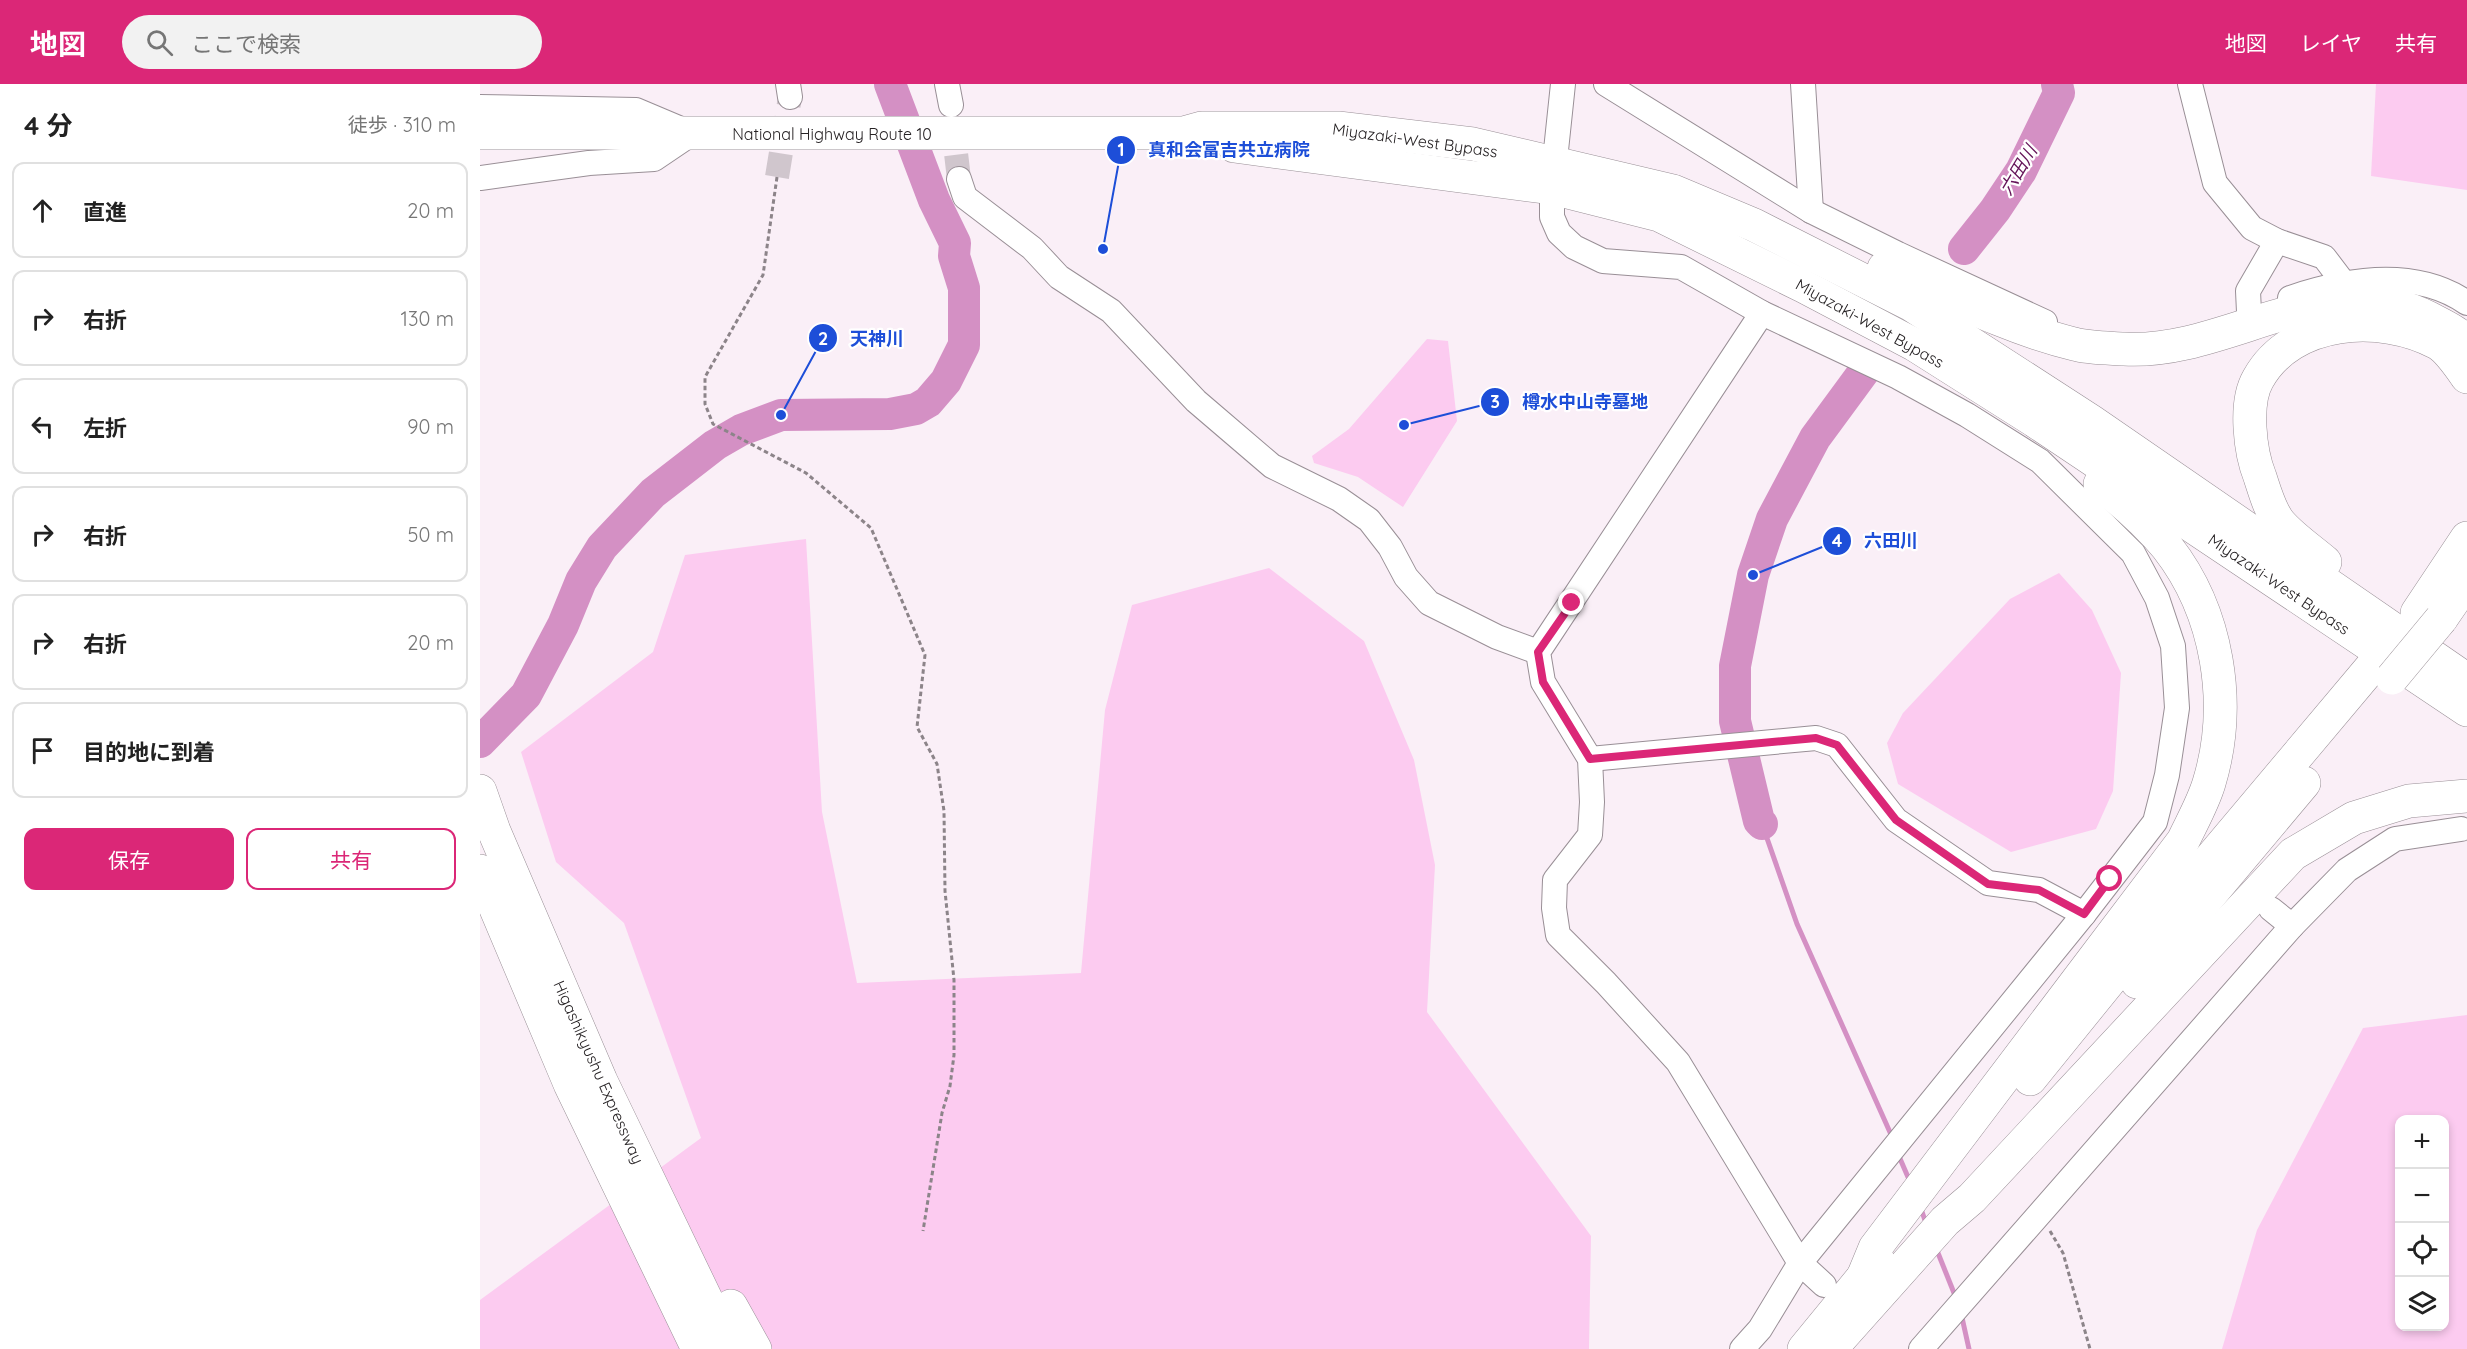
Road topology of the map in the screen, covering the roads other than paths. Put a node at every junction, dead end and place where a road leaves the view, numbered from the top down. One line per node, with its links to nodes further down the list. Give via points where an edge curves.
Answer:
1 (1563, 84): 9 (street)
2 (1606, 84): 12 (street)
3 (1803, 84): 12 (street)
4 (2190, 84): 14 (street, via 2215,183 2252,228)
5 (480, 107): 8 (street, via 636,110)
6 (480, 133): 8 (highway, National Highway Route 10)
7 (1184, 133): 8 (highway, National Highway Route 10); 9 (highway, Miyazaki-West Bypass, via 1202,128 1338,128 1473,144)
8 (691, 134): 10 (street, via 654,159 589,163)
9 (1553, 175): 13 (highway, Miyazaki-West Bypass, via 1673,191); 18 (street, via 1552,217 1559,233 1574,247 1603,261 1681,267); 21 (highway, Miyazaki-West Bypass, via 1659,216 1803,286 1915,345)
10 (480, 178)
11 (959, 179): 26 (street, via 965,197 1032,248 1059,277 1111,311 1196,401 1272,466 1339,498 1369,520 1406,577 1429,603 1497,637)
12 (1811, 211): 17 (street, via 2058,327 2096,336 2157,338 2183,334)
13 (1754, 225): 19 (highway, via 1816,238 2019,327 2075,345 2166,349 2322,304 2363,300 2394,304 2423,315); 24 (highway, Miyazaki-West Bypass, via 1910,304 2091,421)
14 (2277, 241): 15 (street, via 2324,256); 17 (street, via 2248,291)
15 (2343, 282): 16 (street, via 2383,279 2429,285); 17 (street)
16 (2467, 303)
17 (2249, 312)
18 (1762, 313): 26 (street); 36 (street, via 1898,377 2040,461 2133,553 2157,598 2173,645 2177,708 2167,775 2165,824)
19 (2467, 342)
20 (2467, 377): 24 (highway, via 2439,344 2379,325 2351,324 2326,328 2287,348 2257,380 2250,416 2250,444 2270,502 2280,523 2347,580)
21 (2001, 401): 29 (highway, Miyazaki-West Bypass); 41 (highway, via 2029,429 2117,498 2167,547 2192,590 2217,658 2220,724 2209,783 2183,841 1875,1248)
22 (2467, 538): 25 (highway)
23 (2467, 581): 25 (highway)
24 (2356, 605): 28 (highway, Miyazaki-West Bypass)
25 (2429, 616): 27 (highway, bridge)
26 (1538, 652): 30 (street, via 1543,682)
27 (2383, 671): 39 (highway, via 1961,1190); 41 (highway, via 2158,921 1886,1256)
28 (2467, 680)
29 (2467, 710)
30 (1590, 759): 36 (street, via 1816,738 1837,745 1896,820 1988,884 2039,890); 40 (street, via 1590,835 1555,880 1558,935 1678,1062)
31 (480, 791): 38 (highway, Higashikyushu Expressway)
32 (2467, 796): 39 (highway, via 2409,801 2354,818 2294,854 1972,1198)
33 (2461, 829): 37 (street, via 2395,839 2347,870)
34 (480, 871): 43 (highway, Higashikyushu Expressway, via 570,1084)
35 (2271, 909): 37 (street)
36 (2084, 914): 40 (street)
37 (2292, 926): 49 (street)
38 (601, 1081): 44 (highway, Higashikyushu Expressway); 45 (highway)
39 (1945, 1221): 48 (highway)
40 (1800, 1263): 42 (street); 46 (street, via 1760,1329)
41 (1863, 1277): 47 (highway)
42 (1824, 1285)
43 (698, 1349)
44 (730, 1349)
45 (755, 1349)
46 (1742, 1349)
47 (1804, 1349)
48 (1831, 1349)
49 (1921, 1349)

